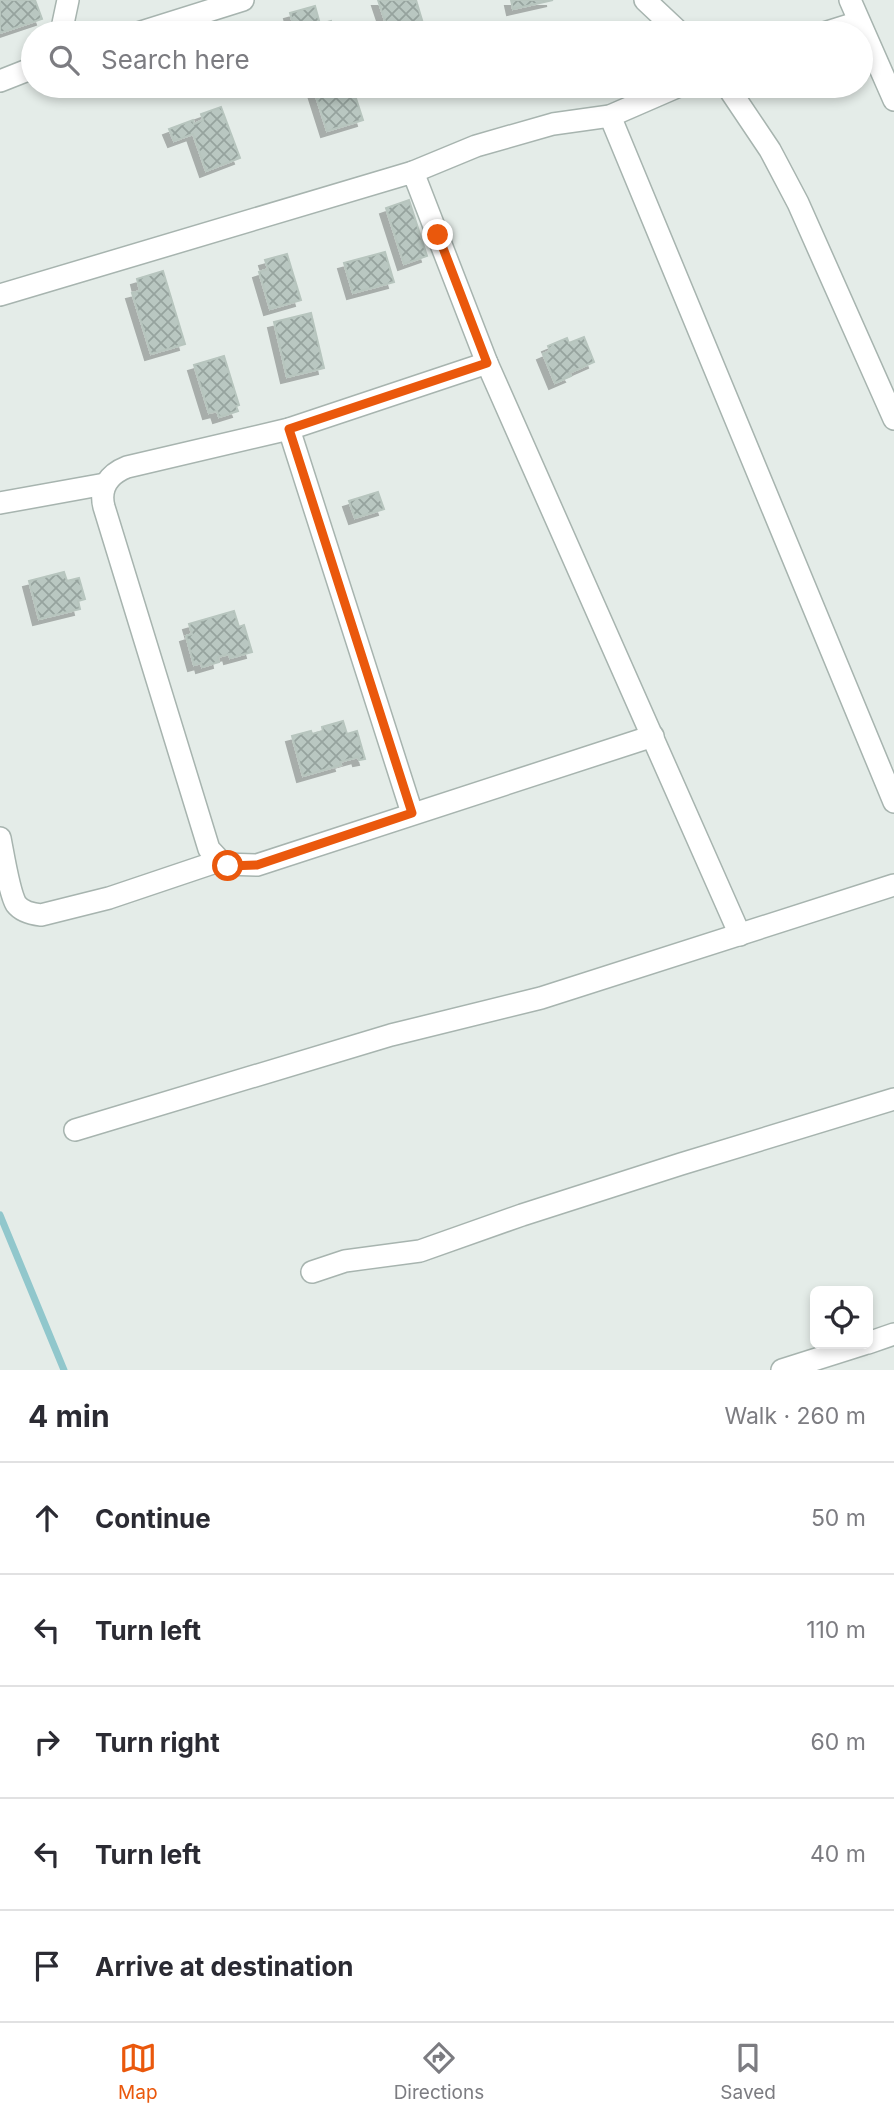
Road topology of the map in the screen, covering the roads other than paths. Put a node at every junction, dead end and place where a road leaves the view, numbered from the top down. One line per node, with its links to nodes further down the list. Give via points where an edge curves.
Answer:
1 (68, 0): 5 (street)
2 (243, 0): 6 (street)
3 (645, 0): 7 (street)
4 (850, 0): 8 (street)
5 (64, 21)
6 (176, 21)
7 (667, 21)
8 (859, 21)
9 (873, 53): 14 (street)
10 (21, 73): 11 (street)
11 (0, 81)
12 (651, 98): 15 (street)
13 (735, 98): 19 (street, via 770,150 797,203)
14 (894, 100)
15 (610, 116): 16 (street, via 553,124 476,146); 24 (street)
16 (413, 172): 17 (street); 18 (street)
17 (0, 295)
18 (487, 363): 20 (street); 23 (street)
19 (894, 419)
20 (289, 429): 21 (street, via 127,467); 25 (street)
21 (105, 484): 22 (street); 27 (street, via 101,498 111,532 205,837)
22 (0, 503)
23 (653, 736): 25 (street); 29 (street)
24 (894, 802)
25 (412, 813): 27 (street, via 257,865 228,866)
26 (0, 838): 27 (street, via 13,898 31,914 109,898)
27 (219, 861)
28 (894, 885): 29 (street)
29 (740, 935): 31 (street, via 541,998 391,1035)
30 (894, 1099): 32 (street, via 654,1172 421,1251 345,1261)
31 (75, 1130)
32 (312, 1272)
33 (894, 1334): 34 (street)
34 (873, 1341)
35 (847, 1349): 36 (street)
36 (782, 1370)

